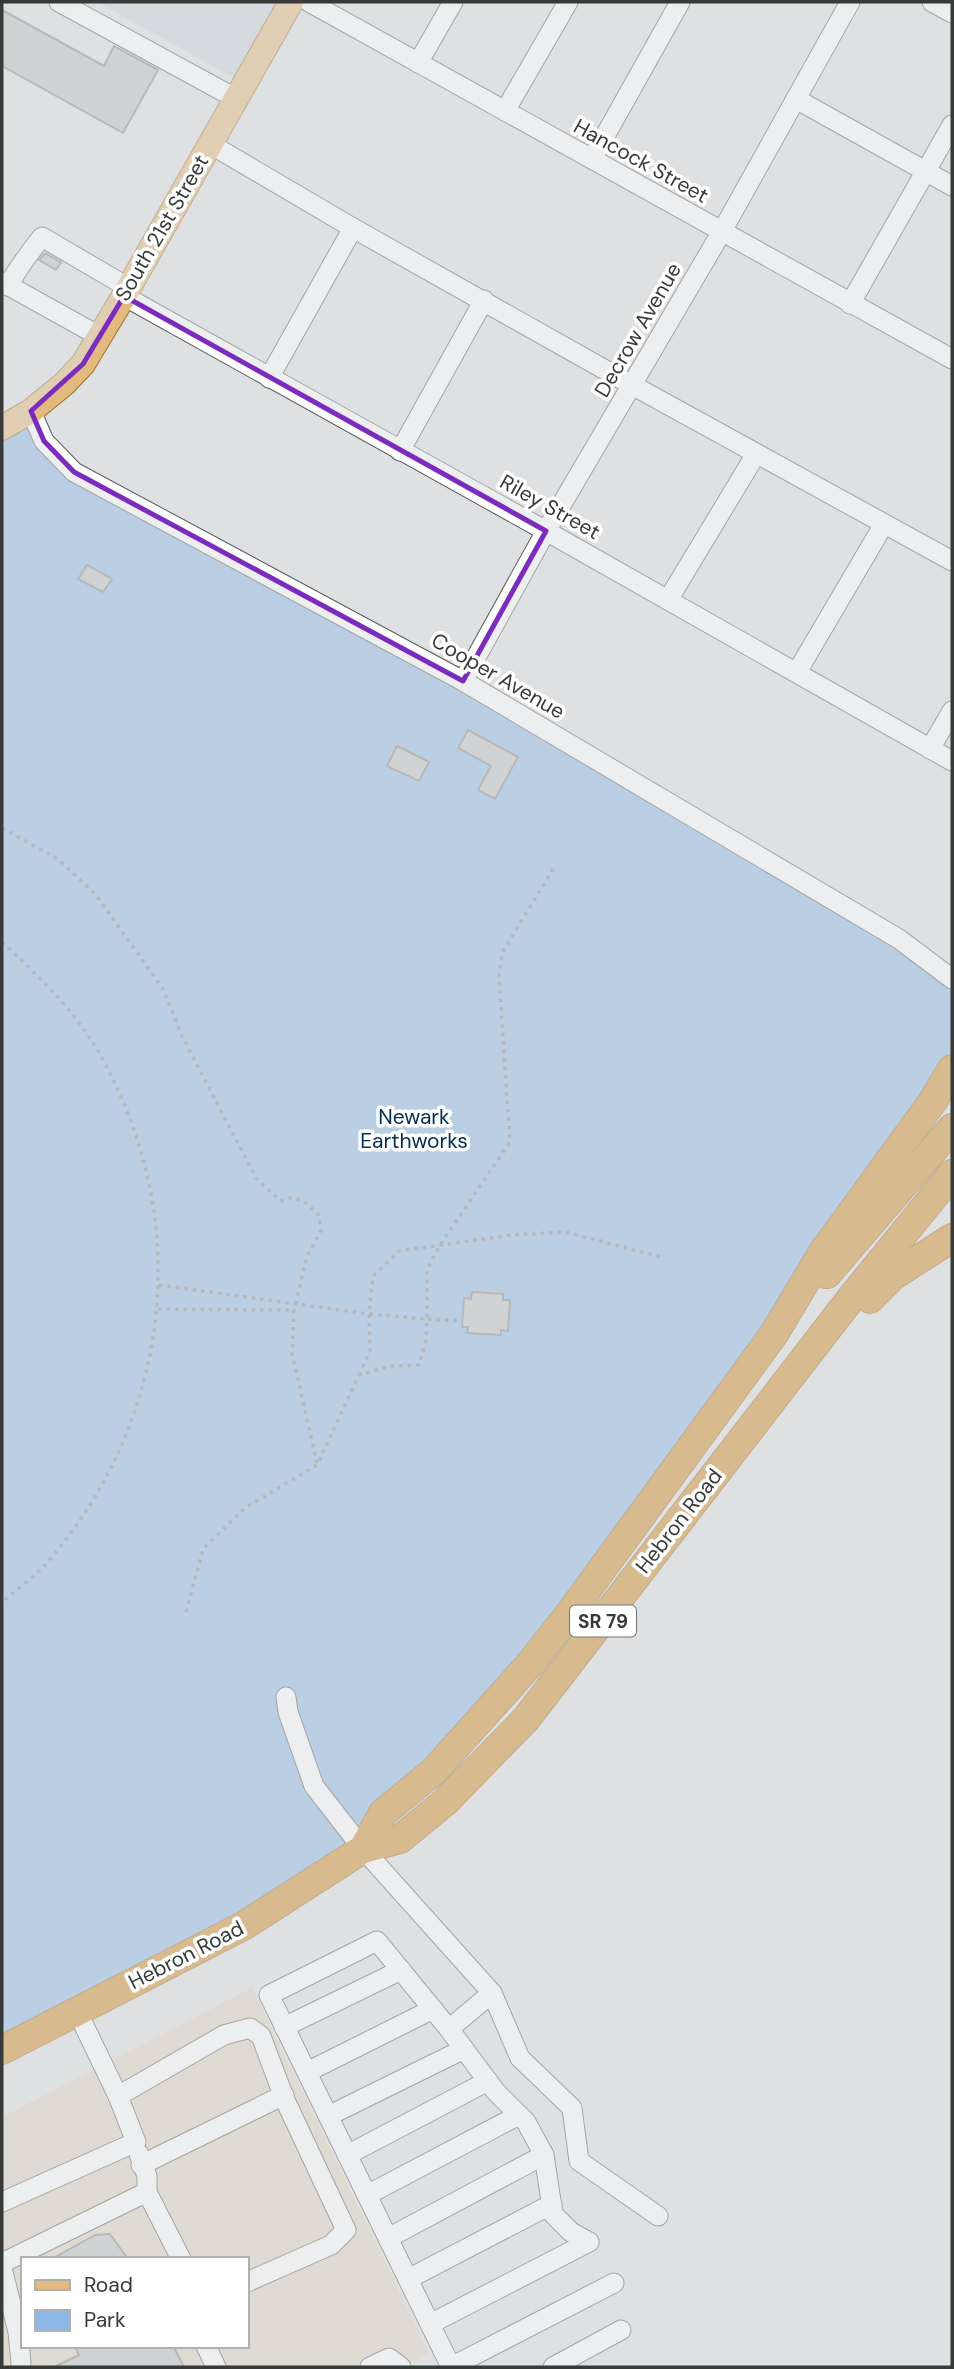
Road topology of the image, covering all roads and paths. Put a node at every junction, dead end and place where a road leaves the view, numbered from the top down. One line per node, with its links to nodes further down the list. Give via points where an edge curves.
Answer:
1 (60, 2): 11 (street)
2 (291, 2): 11 (main road, South 21st Street)
3 (309, 2): 10 (street, Hancock Street)
4 (453, 2): 10 (street)
5 (568, 2): 13 (street)
6 (680, 2): 16 (street)
7 (850, 2): 12 (street, Decrow Avenue)
8 (932, 2): 9 (street)
9 (952, 13)
10 (418, 63): 13 (street, Hancock Street)
11 (234, 98): 15 (main road, South 21st Street)
12 (796, 99): 17 (street); 20 (street, Decrow Avenue)
13 (505, 111): 16 (street, Hancock Street)
14 (952, 125): 17 (street)
15 (210, 144): 19 (street); 22 (main road, South 21st Street)
16 (592, 159): 20 (street, Hancock Street)
17 (927, 171): 18 (street); 24 (street)
18 (952, 186)
19 (353, 228): 23 (street); 27 (street)
20 (721, 233): 24 (street, Hancock Street); 28 (street, Decrow Avenue)
21 (5, 287): 22 (street, Riley Street, via 42,237); 25 (street)
22 (126, 292): 25 (main road, South 21st Street); 27 (street, Riley Street)
23 (484, 300): 28 (street); 31 (street)
24 (850, 304): 26 (street, Hancock Street)
25 (99, 336): 29 (main road, South 21st Street, via 65,384)
26 (952, 359)
27 (269, 378): 31 (street, Riley Street)
28 (632, 386): 32 (street); 34 (street, Decrow Avenue)
29 (31, 411): 30 (main road, South 21st Street); 38 (street, Cooper Avenue, via 44,440 74,472)
30 (3, 426)
31 (400, 451): 34 (street, Riley Street)
32 (756, 454): 33 (street); 36 (street)
33 (884, 524): 35 (street); 37 (street)
34 (546, 531): 36 (street, Riley Street); 38 (street, Decrow Avenue)
35 (952, 561)
36 (667, 600): 37 (street, Riley Street)
37 (797, 672): 40 (street, Riley Street)
38 (464, 681): 45 (street, Cooper Avenue, via 888,932)
39 (952, 710): 40 (street)
40 (930, 749): 41 (street, Riley Street)
41 (952, 761)
42 (2, 828): 53 (path, via 58,859 96,895 163,989 182,1036 256,1178 281,1200 293,1197 319,1214 321,1231 307,1255)
43 (555, 866): 50 (path, via 502,953 499,977 510,1142)
44 (2, 942): 52 (path, via 50,986 98,1052 133,1126 154,1204)
45 (952, 979)
46 (952, 1069): 59 (highway, via 823,1252)
47 (952, 1128): 59 (highway, SR 79)
48 (952, 1174): 60 (highway, SR 79)
49 (952, 1238): 60 (highway, via 894,1275)
50 (440, 1245): 51 (path, via 566,1232); 56 (path, via 398,1251 373,1276); 57 (path, via 428,1270)
51 (665, 1258)
52 (159, 1285): 53 (path); 54 (path)
53 (295, 1304): 55 (path); 56 (path)
54 (158, 1309): 55 (path); 63 (path, via 140,1402 101,1489 45,1565)
55 (294, 1310): 62 (path, via 292,1353)
56 (369, 1314): 57 (path); 61 (path, via 370,1351)
57 (427, 1319): 58 (path); 61 (path, via 419,1365 390,1366)
58 (463, 1321)
59 (774, 1334): 66 (highway, Hebron Road / SR 79, via 530,1664 434,1771 383,1813)
60 (809, 1355): 66 (highway, Hebron Road / SR 79, via 526,1719 445,1802 400,1839)
61 (359, 1375): 62 (path)
62 (317, 1465): 64 (path, via 245,1507 203,1549)
63 (2, 1602)
64 (186, 1612)
65 (286, 1697): 66 (street, via 314,1786)
66 (363, 1849): 68 (street); 70 (highway, Hebron Road / SR 79, via 245,1925)
67 (401, 1970): 69 (street); 71 (street); 71 (street, via 377,1941 269,1995)
68 (492, 1993): 72 (street); 89 (street, via 520,2058 572,2108 579,2161)
69 (433, 2009): 72 (street); 75 (street)
70 (77, 2011): 74 (highway, Hebron Road / SR 79); 78 (street)
71 (284, 2027): 75 (street)
72 (449, 2029): 73 (street)
73 (464, 2049): 76 (street); 80 (street)
74 (2, 2050)
75 (307, 2072): 80 (street)
76 (488, 2081): 79 (street); 82 (street)
77 (284, 2095): 78 (street, via 261,2036 250,2028 224,2035); 84 (street); 94 (street, via 346,2231 331,2245)
78 (118, 2096): 81 (street)
79 (519, 2115): 83 (street); 86 (street)
80 (328, 2116): 82 (street)
81 (136, 2142): 84 (street); 87 (street)
82 (347, 2155): 86 (street)
83 (544, 2155): 88 (street); 90 (street)
84 (141, 2165): 85 (street)
85 (147, 2192): 91 (street); 92 (street)
86 (367, 2195): 90 (street)
87 (2, 2202)
88 (552, 2204): 93 (street); 96 (street, via 553,2214 589,2242)
89 (658, 2216)
90 (388, 2238): 93 (street)
91 (180, 2257)
92 (2, 2265): 99 (street, via 18,2332)
93 (408, 2279): 96 (street)
94 (248, 2282)
95 (614, 2283): 103 (street)
96 (430, 2324): 103 (street)
97 (621, 2330): 104 (street)
98 (207, 2348): 100 (street)
99 (18, 2366)
100 (216, 2367)
101 (370, 2367): 102 (street, via 389,2358)
102 (401, 2367)
103 (451, 2367)
104 (553, 2367)

